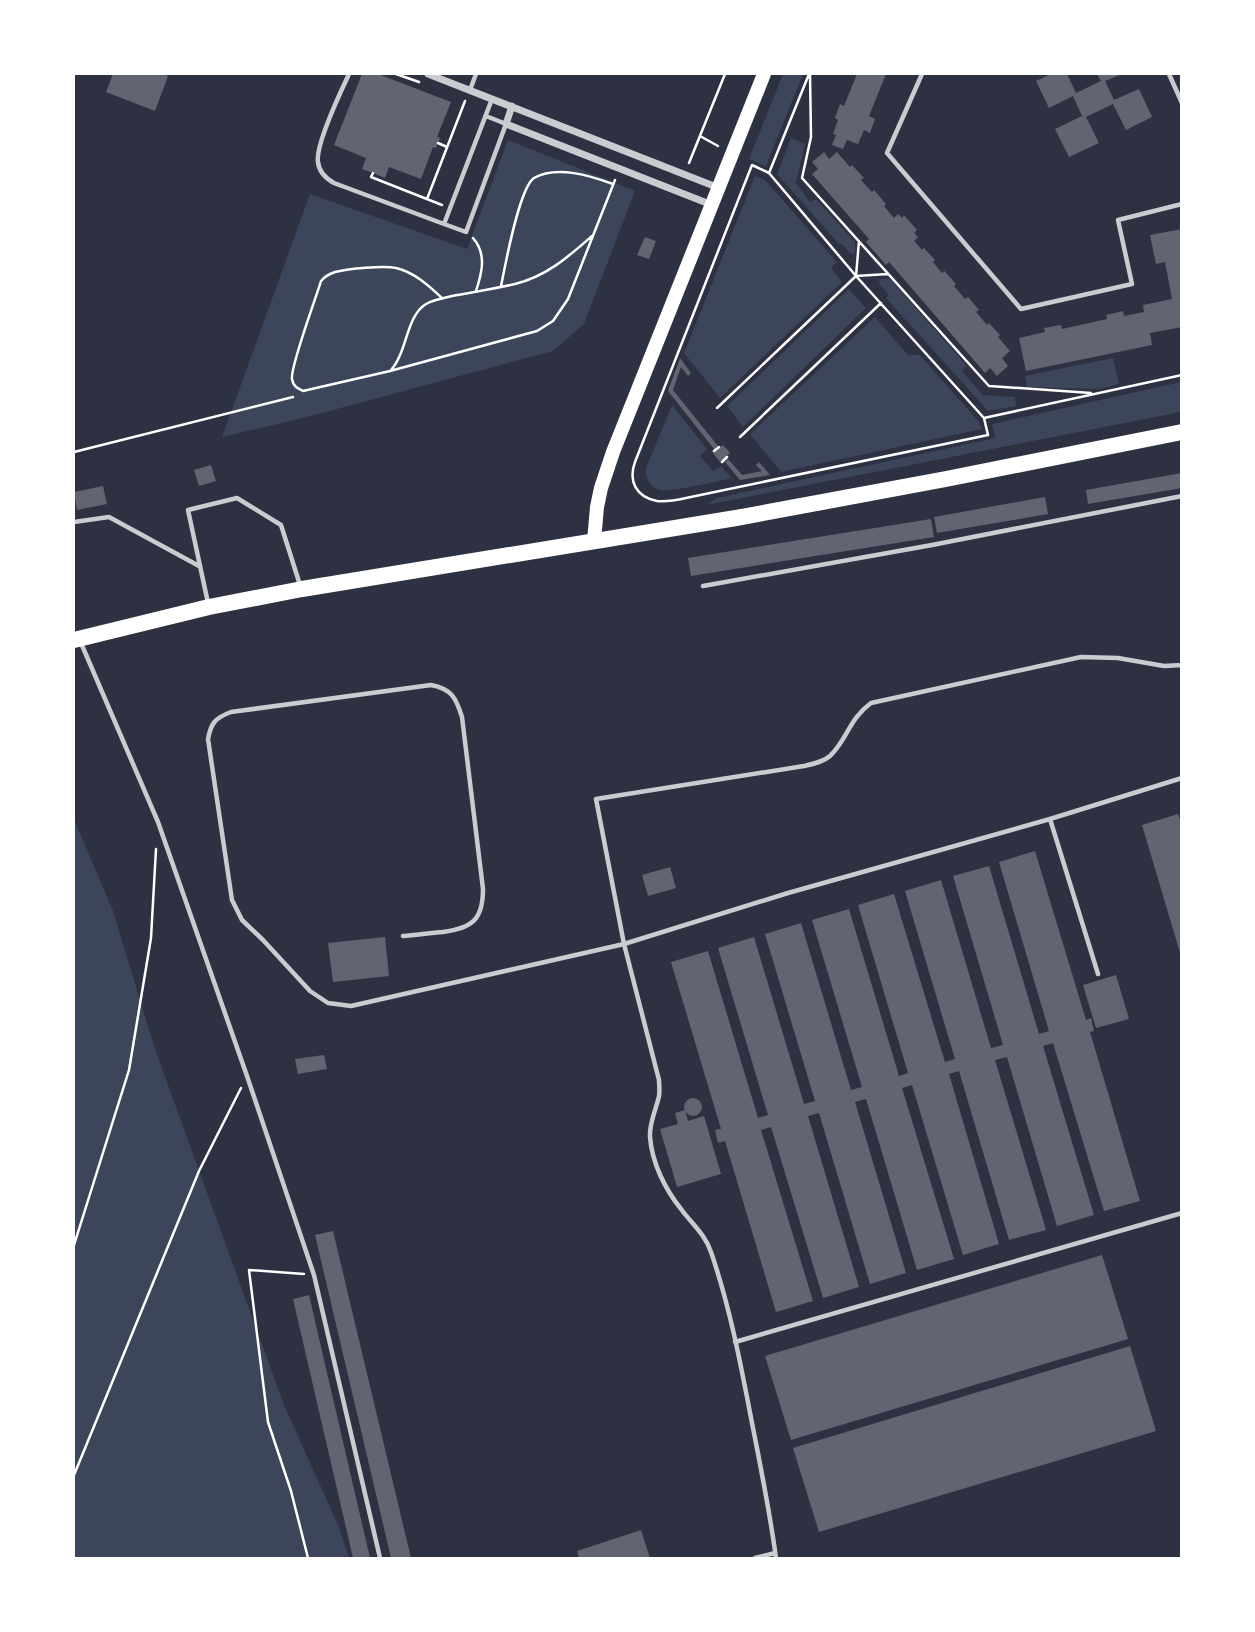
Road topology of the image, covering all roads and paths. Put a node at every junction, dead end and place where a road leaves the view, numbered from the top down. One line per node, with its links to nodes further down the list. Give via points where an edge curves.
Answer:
1 (349, 74): 30 (lane, via 319,150 323,176)
2 (396, 74): 10 (path)
3 (428, 74): 11 (street)
4 (476, 74): 11 (lane)
5 (725, 74): 18 (path)
6 (764, 74): 25 (main road)
7 (810, 74): 23 (path); 33 (path, via 811,136 802,178)
8 (922, 74): 27 (lane, via 887,153 1021,309 1132,284 1118,220)
9 (1169, 74): 14 (lane)
10 (419, 82)
11 (470, 90): 12 (street)
12 (492, 99): 15 (street); 16 (lane)
13 (469, 102): 20 (path, via 465,100)
14 (1181, 103)
15 (512, 106): 17 (street); 25 (street)
16 (485, 116): 17 (lane); 29 (lane)
17 (506, 124): 21 (street); 31 (lane)
18 (700, 136)
19 (438, 143): 20 (path)
20 (447, 147): 26 (path)
21 (619, 168): 24 (path); 28 (street)
22 (373, 173): 26 (path, via 371,177)
23 (769, 173): 35 (path); 45 (path, via 752,165 635,462 632,478 640,493 658,501 686,498 975,438 988,435)
24 (613, 184): 32 (path); 36 (path, via 570,173 543,175 530,182 510,240)
25 (720, 188): 28 (main road)
26 (427, 199): 29 (path)
27 (1181, 204)
28 (713, 205): 55 (main road, via 618,440 601,488)
29 (450, 208): 30 (lane)
30 (444, 224): 31 (lane)
31 (466, 232): 37 (path, via 476,240 482,256)
32 (594, 233): 36 (path, via 540,276); 40 (path, via 568,299 553,321 537,331)
33 (859, 241): 34 (path); 35 (path)
34 (888, 274): 35 (path); 42 (path, via 989,386)
35 (856, 276): 39 (path); 44 (path)
36 (502, 286): 37 (path)
37 (476, 291): 38 (path)
38 (442, 298): 40 (path, via 420,309); 40 (path, via 396,268 333,272 321,281 294,365 294,385 303,391)
39 (881, 303): 45 (path); 47 (path)
40 (390, 371)
41 (1181, 375): 42 (path)
42 (1096, 394): 45 (path)
43 (293, 397): 50 (path)
44 (717, 408)
45 (984, 418)
46 (1181, 432): 55 (main road)
47 (740, 437)
48 (719, 447): 49 (path)
49 (713, 451)
50 (74, 452)
51 (727, 457): 52 (path)
52 (722, 462)
53 (1181, 496): 57 (lane)
54 (74, 523): 56 (lane, via 109,517)
55 (594, 541): 58 (main road)
56 (200, 567): 58 (lane, via 188,510 237,498 281,525); 59 (lane)
57 (703, 586)
58 (302, 589): 59 (main road)
59 (209, 607): 60 (main road)
60 (76, 640): 64 (lane)
61 (1181, 665): 66 (lane, via 1081,657 871,703 831,755 821,761 596,799)
62 (1181, 778): 63 (lane)
63 (1050, 819): 66 (lane); 67 (lane)
64 (158, 822): 68 (lane); 70 (path, via 151,938 129,1070)
65 (403, 936): 66 (lane, via 468,927 483,905 462,717 451,693 431,685 219,716 208,739 232,900 242,920 328,1003 351,1006)
66 (624, 944): 72 (lane, via 659,1080 649,1133 656,1165 681,1210 703,1234)
67 (1098, 974)
68 (247, 1076): 71 (lane); 73 (path, via 199,1171)
69 (1181, 1213): 72 (lane)
70 (74, 1245)
71 (314, 1275): 75 (path, via 249,1270 268,1422); 76 (lane)
72 (735, 1342): 74 (lane)
73 (74, 1475)
74 (776, 1556): 77 (lane)
75 (308, 1559)
76 (380, 1559)
77 (755, 1559)

